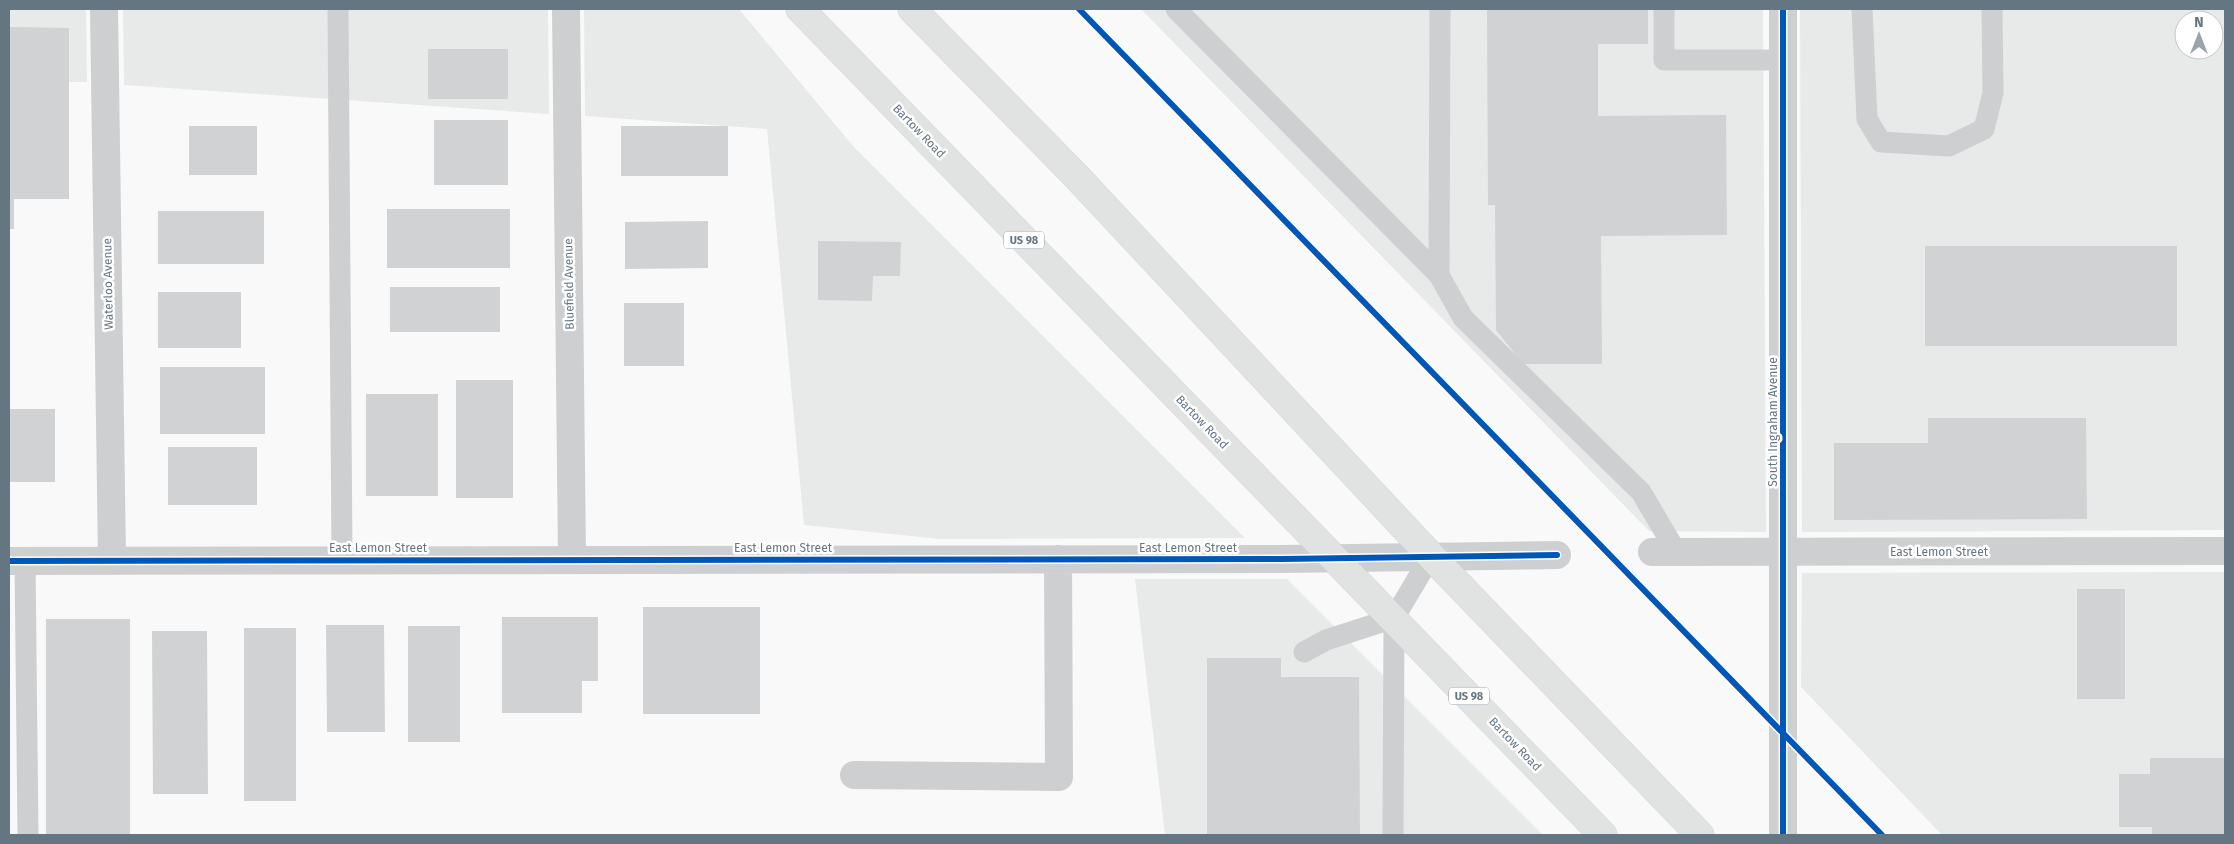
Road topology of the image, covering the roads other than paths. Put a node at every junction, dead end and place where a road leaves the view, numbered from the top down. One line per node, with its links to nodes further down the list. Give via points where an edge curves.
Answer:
1 (104, 9): 20 (street, Waterloo Avenue)
2 (338, 9): 21 (lane)
3 (566, 9): 22 (street, Bluefield Avenue)
4 (800, 9): 19 (main road, Bartow Road / US 98)
5 (912, 9): 18 (main road, via 1076,176)
6 (1176, 9): 13 (lane)
7 (1664, 9): 12 (lane, via 1664,60)
8 (1782, 9): 12 (street, South Ingraham Avenue)
9 (1862, 9): 10 (lane, via 1867,119 1881,142 1949,146 1984,129 1993,93)
10 (1992, 9)
11 (1440, 16): 13 (lane)
12 (1783, 60): 15 (street, South Ingraham Avenue)
13 (1439, 275): 16 (lane, via 1463,318 1641,492)
14 (2225, 551): 15 (street, East Lemon Street)
15 (1784, 552): 16 (street, East Lemon Street); 32 (street, South Ingraham Avenue)
16 (1664, 553)
17 (1557, 555): 18 (street, East Lemon Street)
18 (1432, 556): 19 (street, East Lemon Street); 25 (lane); 31 (main road)
19 (1333, 558): 23 (street, East Lemon Street); 25 (main road, Bartow Road / US 98)
20 (112, 559): 21 (street, East Lemon Street); 24 (street, East Lemon Street)
21 (342, 559): 22 (street, East Lemon Street)
22 (572, 559): 23 (street, East Lemon Street)
23 (1058, 559): 27 (street, via 1059,777)
24 (17, 560): 28 (lane)
25 (1394, 618): 26 (lane, via 1326,640); 29 (lane); 30 (main road, Bartow Road / US 98)
26 (1304, 652)
27 (854, 775)
28 (28, 835)
29 (1393, 835)
30 (1603, 835)
31 (1700, 835)
32 (1783, 835)

